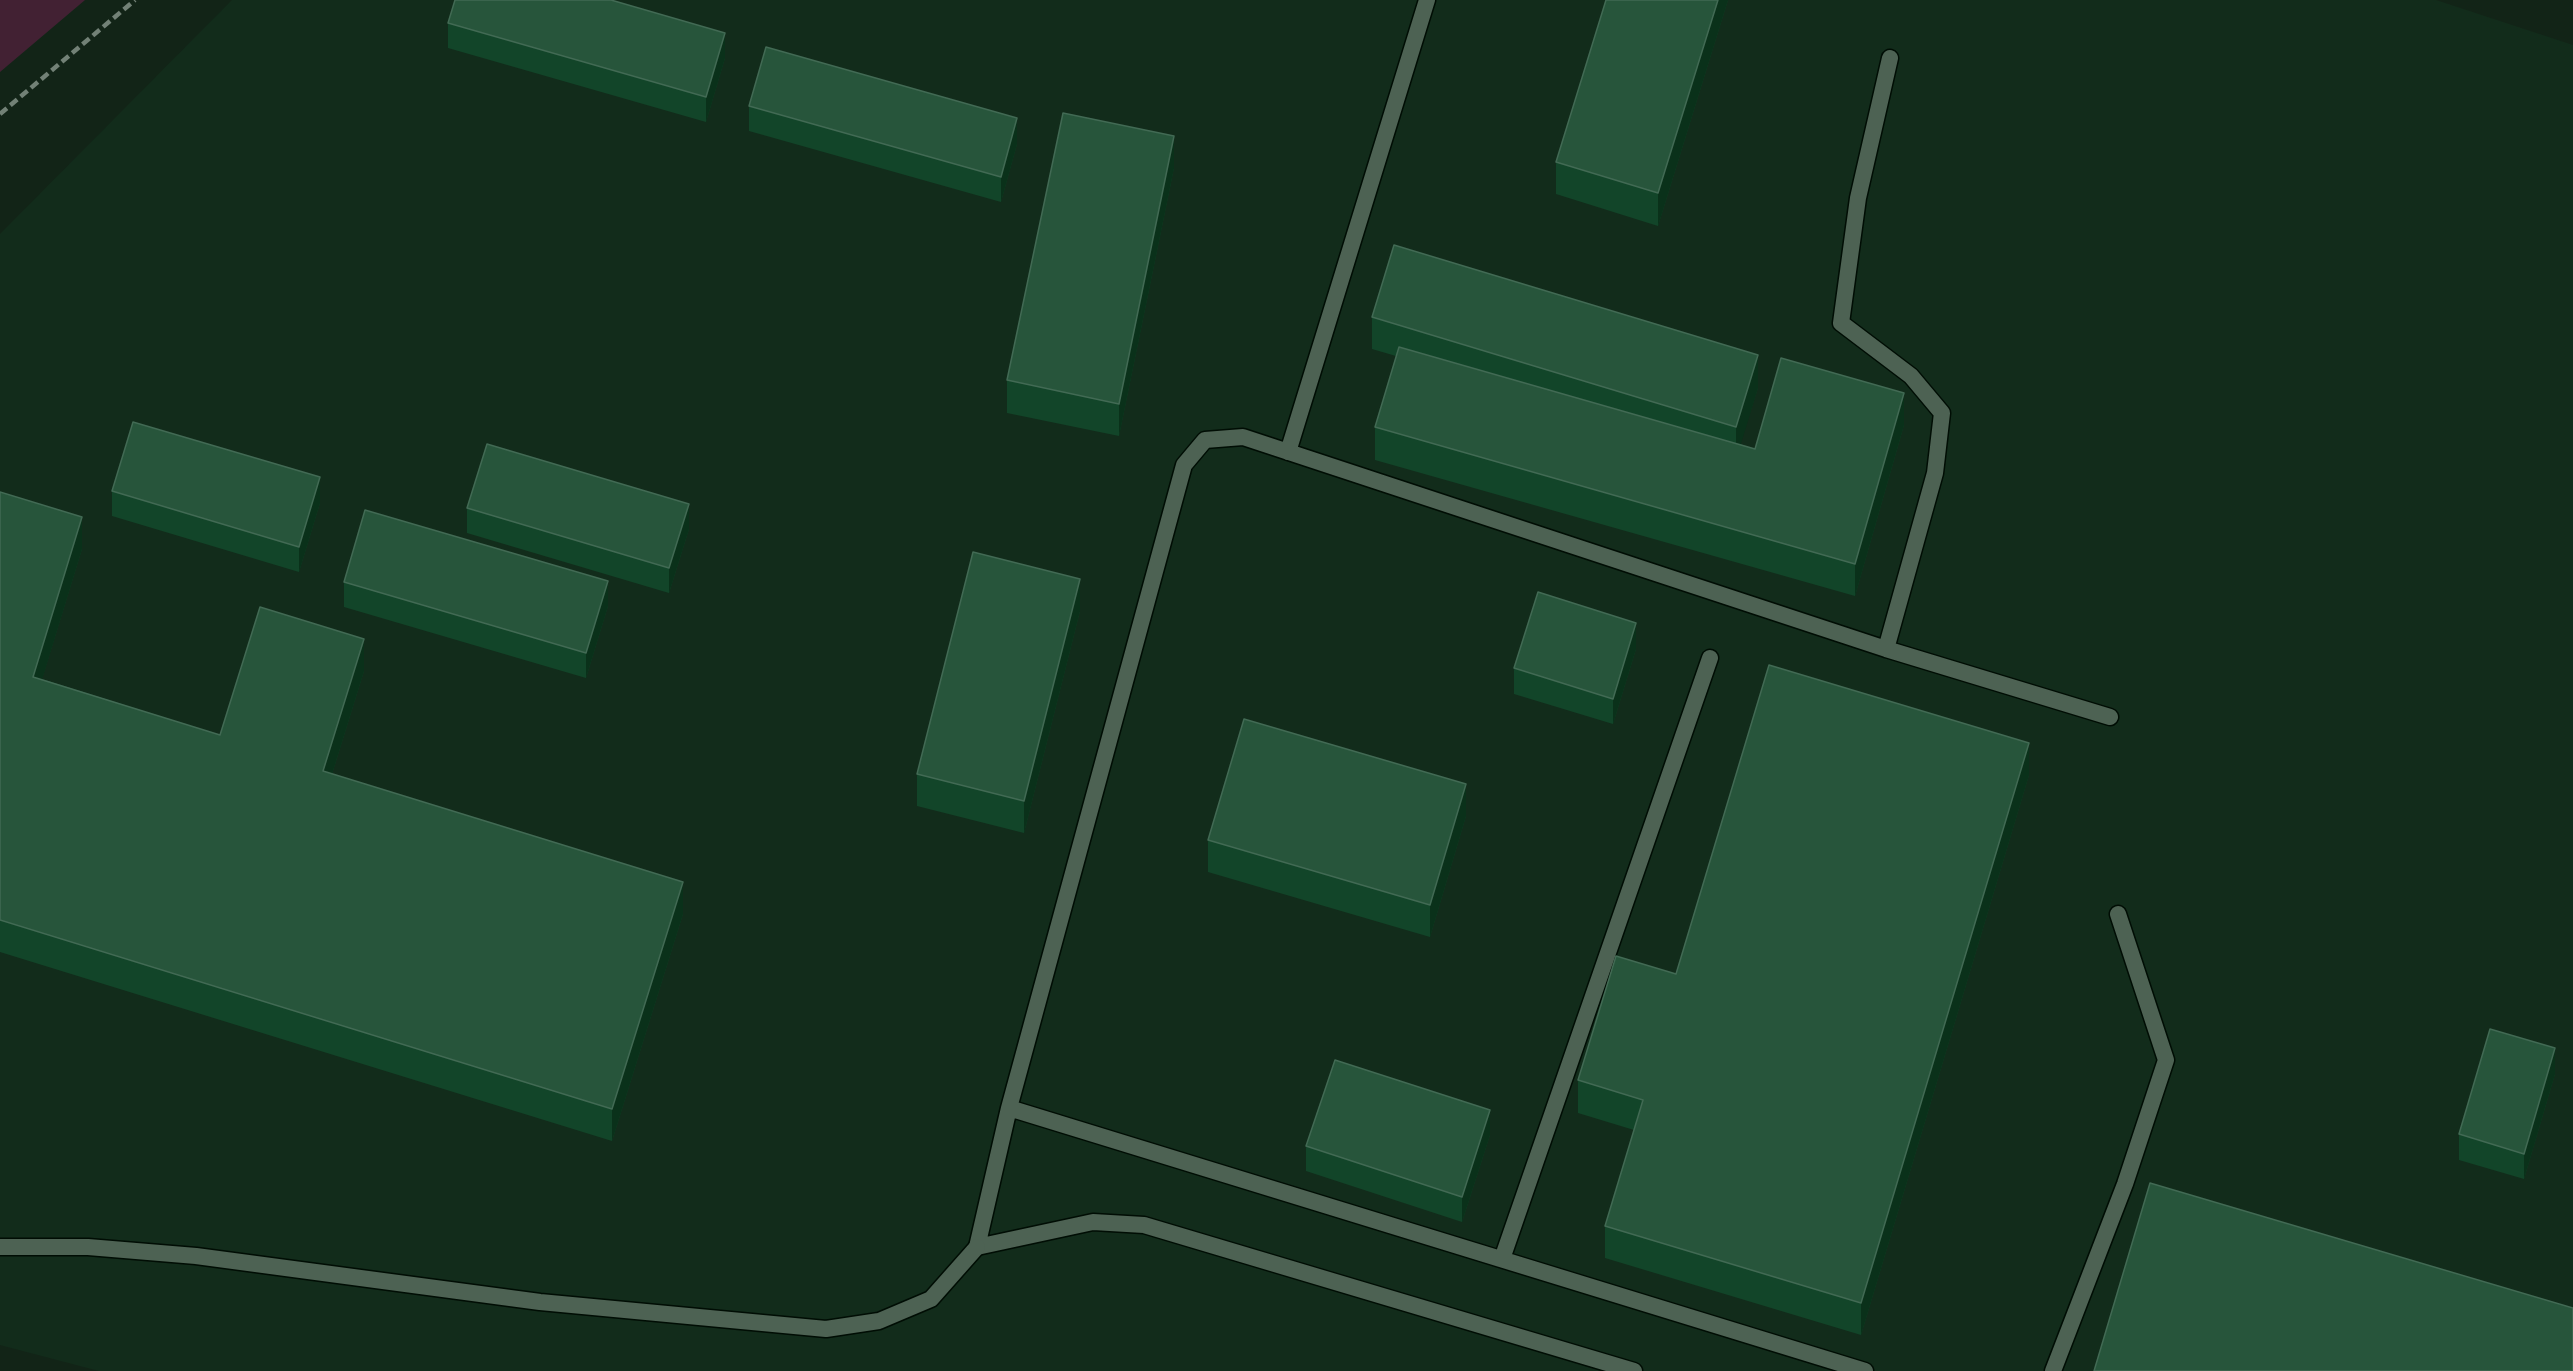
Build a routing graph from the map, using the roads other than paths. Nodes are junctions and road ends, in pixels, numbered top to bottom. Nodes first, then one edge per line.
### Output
1 (1427, 0) edge
2 (1890, 58) dead end
3 (1288, 452) junction
4 (1886, 649) junction
5 (1710, 658) dead end
6 (2110, 717) dead end
7 (2118, 914) dead end
8 (1009, 1108) junction
9 (0, 1247) edge
10 (977, 1247) junction
11 (1502, 1259) junction
12 (1634, 1371) edge
13 (1865, 1371) edge
14 (2053, 1371) edge

1 - 3 street
2 - 4 street
3 - 4 street
3 - 8 street
4 - 6 street
5 - 11 street
7 - 14 street
8 - 10 street
8 - 11 street
9 - 10 street
10 - 12 street
11 - 13 street

